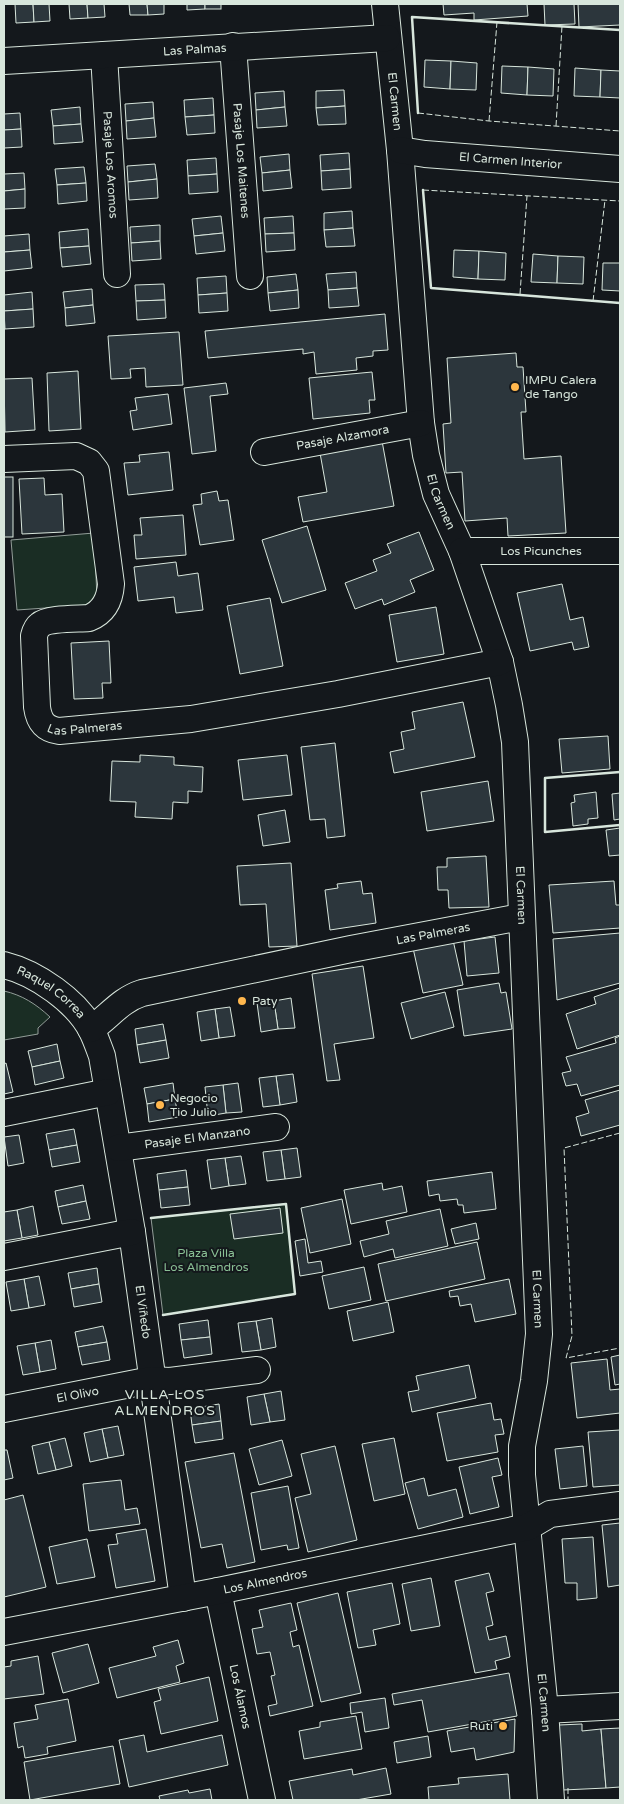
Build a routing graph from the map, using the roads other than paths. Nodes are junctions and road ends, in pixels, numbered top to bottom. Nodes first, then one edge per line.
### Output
1 (385, 4) edge
2 (387, 38) junction
3 (234, 46) junction
4 (104, 55) junction
5 (4, 61) edge
6 (400, 150) junction
7 (620, 168) edge
8 (117, 274) dead end
9 (250, 276) dead end
10 (421, 423) junction
11 (264, 452) dead end
12 (4, 459) edge
13 (462, 551) junction
14 (620, 551) edge
15 (500, 662) junction
16 (521, 917) junction
17 (4, 965) edge
18 (91, 1029) junction
19 (108, 1092) junction
20 (4, 1113) edge
21 (276, 1127) dead end
22 (118, 1148) junction
23 (132, 1232) junction
24 (4, 1258) edge
25 (257, 1370) dead end
26 (152, 1380) junction
27 (4, 1409) edge
28 (620, 1505) edge
29 (528, 1527) junction
30 (218, 1591) junction
31 (183, 1598) junction
32 (4, 1632) edge
33 (620, 1706) edge
34 (545, 1710) junction
35 (262, 1800) edge
36 (551, 1800) edge

1 - 2 street, El Carmen
2 - 3 street, Las Palmas
2 - 6 street, El Carmen
3 - 4 street, Las Palmas
3 - 9 street, Pasaje Los Maitenes
4 - 5 street, Las Palmas
4 - 8 street, Pasaje Los Aromos
6 - 7 street, El Carmen Interior
6 - 10 street, El Carmen
10 - 11 street, Pasaje Alzamora
10 - 13 street, El Carmen
12 - 15 street, Las Palmeras
13 - 14 street, Los Picunches
13 - 15 street, El Carmen
15 - 16 street, El Carmen
16 - 18 street, Las Palmeras
16 - 29 street, El Carmen
17 - 18 street, Raquel Correa
18 - 19 street, El Viñedo
19 - 20 street
19 - 22 street, El Viñedo
21 - 22 street, Pasaje El Manzano
22 - 23 street, El Viñedo
23 - 24 street
23 - 26 street, El Viñedo
25 - 26 street, El Olivo
26 - 27 street, El Olivo
26 - 31 street, El Viñedo
28 - 29 street, Los Almendros
29 - 30 street, Los Almendros
29 - 34 street, El Carmen
30 - 31 street, Los Almendros
30 - 35 street, Los Álamos
31 - 32 street, Los Almendros
33 - 34 street
34 - 36 street, El Carmen

